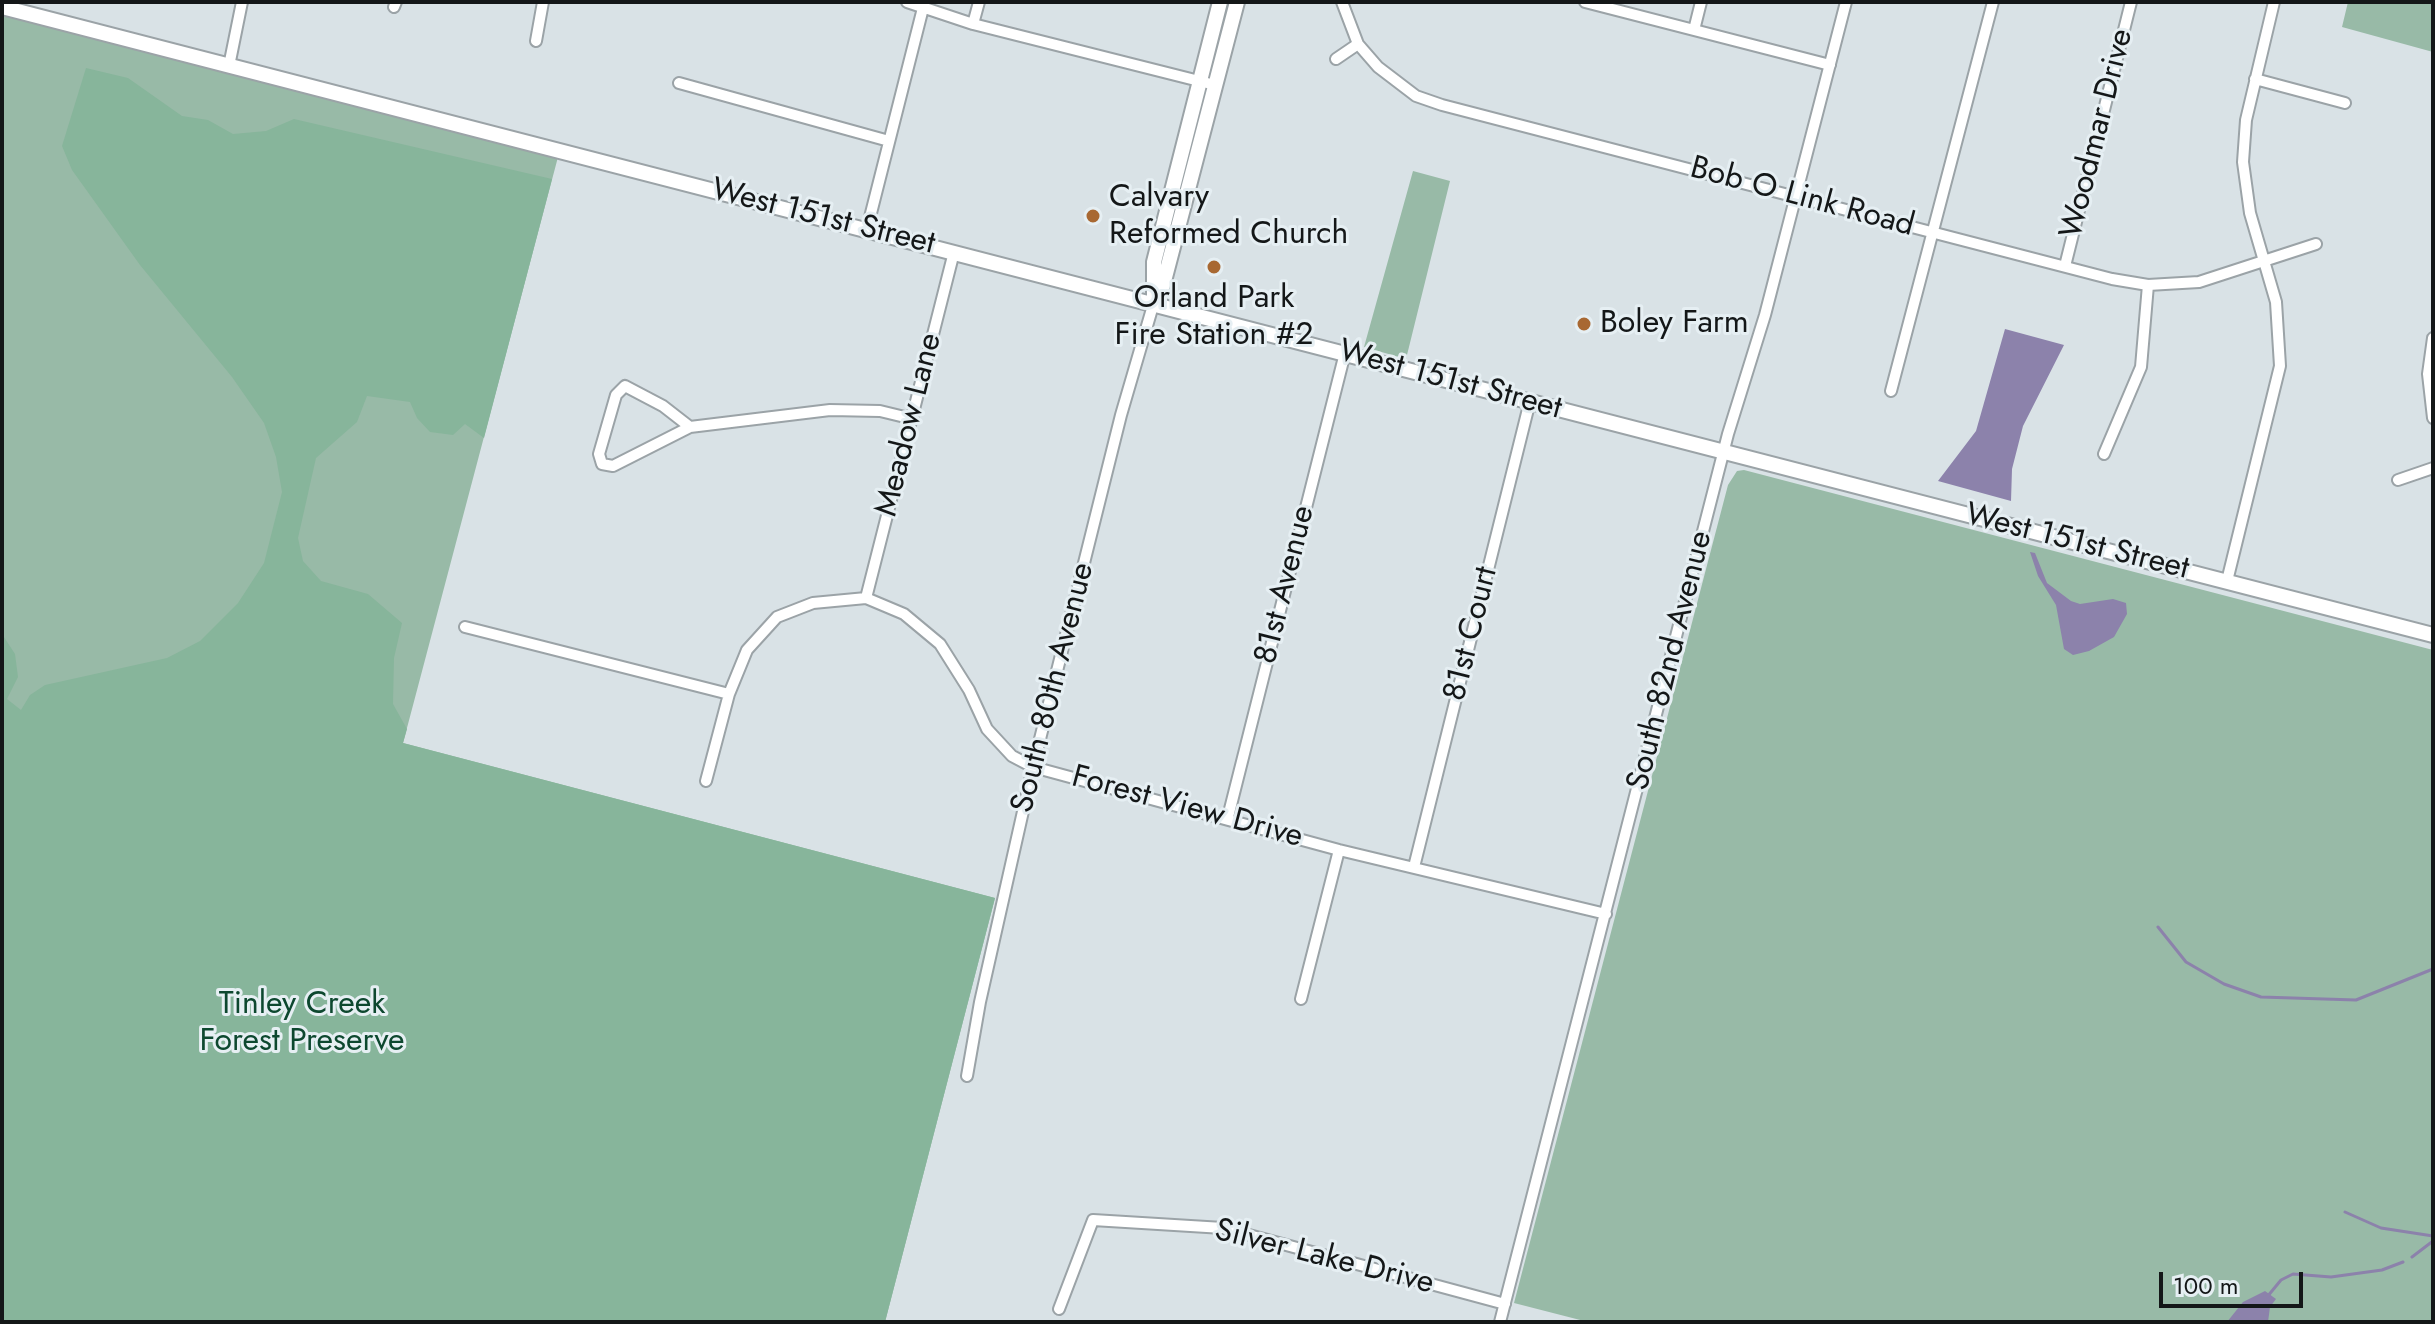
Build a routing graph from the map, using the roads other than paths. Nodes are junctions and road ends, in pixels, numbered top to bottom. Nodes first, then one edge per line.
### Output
1 (242, 2) edge
2 (543, 2) edge
3 (907, 2) edge
4 (979, 2) edge
5 (1220, 2) edge
6 (1237, 2) edge
7 (1342, 2) edge
8 (1585, 2) edge
9 (1701, 2) edge
10 (1846, 2) edge
11 (1993, 2) edge
12 (2131, 2) edge
13 (2274, 2) edge
14 (2, 7) edge
15 (923, 8) junction
16 (973, 24) junction
17 (1694, 30) junction
18 (536, 41) dead end
19 (1358, 44) junction
20 (1336, 59) dead end
21 (1830, 65) junction
22 (229, 66) junction
23 (2255, 79) junction
24 (1199, 81) junction
25 (679, 83) dead end
26 (1215, 85) junction
27 (2345, 103) dead end
28 (889, 141) junction
29 (1796, 196) junction
30 (867, 229) junction
31 (1932, 232) junction
32 (2316, 244) dead end
33 (954, 252) junction
34 (2265, 261) junction
35 (2065, 266) junction
36 (2148, 285) junction
37 (1154, 302) junction
38 (2433, 338) edge
39 (1345, 353) junction
40 (1891, 391) dead end
41 (1530, 401) junction
42 (2433, 418) edge
43 (913, 419) junction
44 (690, 427) junction
45 (1725, 452) junction
46 (2104, 454) dead end
47 (2433, 468) edge
48 (2398, 480) dead end
49 (2227, 581) junction
50 (866, 598) junction
51 (465, 627) dead end
52 (2433, 635) edge
53 (729, 694) junction
54 (1033, 767) junction
55 (706, 781) dead end
56 (1228, 817) junction
57 (1339, 850) junction
58 (1414, 867) junction
59 (1606, 914) junction
60 (1301, 999) dead end
61 (967, 1076) dead end
62 (1505, 1304) junction
63 (1059, 1309) dead end
64 (1500, 1322) edge

1 - 22 street
2 - 18 street
3 - 15 street
4 - 16 street
5 - 24 street, South 80th Avenue
6 - 26 street, South 80th Avenue
7 - 19 street
8 - 17 street
9 - 17 street
10 - 21 street, South 82nd Avenue
11 - 31 street
12 - 35 street, Woodmar Drive
13 - 23 street
14 - 22 street, West 151st Street
15 - 16 street
15 - 28 street
16 - 24 street
17 - 21 street
19 - 20 street
19 - 29 street, Bob O Link Road
21 - 29 street, South 82nd Avenue
22 - 30 street, West 151st Street
23 - 27 street
23 - 34 street
24 - 26 street
24 - 37 street, South 80th Avenue
25 - 28 street
26 - 37 street, South 80th Avenue
28 - 30 street
29 - 31 street, Bob O Link Road
29 - 45 street, South 82nd Avenue
30 - 33 street, West 151st Street
31 - 35 street, Bob O Link Road
31 - 40 street
32 - 34 street, Bob O Link Road
33 - 37 street, West 151st Street
33 - 43 street, Meadow Lane
34 - 36 street, Bob O Link Road
34 - 49 street
35 - 36 street, Bob O Link Road
36 - 46 street
37 - 39 street, West 151st Street
37 - 54 street, South 80th Avenue
38 - 42 street
39 - 41 street, West 151st Street
39 - 56 street, 81st Avenue
41 - 45 street, West 151st Street
41 - 58 street, 81st Court
43 - 44 street
43 - 50 street, Meadow Lane
44 - 44 street
45 - 49 street, West 151st Street
45 - 59 street, South 82nd Avenue
47 - 48 street
49 - 52 street, West 151st Street
50 - 53 street, Forest View Drive
50 - 54 street, Forest View Drive
51 - 53 street
53 - 55 street, Forest View Drive
54 - 56 street, Forest View Drive
54 - 61 street, South 80th Avenue
56 - 57 street, Forest View Drive
57 - 58 street, Forest View Drive
57 - 60 street
58 - 59 street, Forest View Drive
59 - 62 street, South 82nd Avenue
62 - 63 street, Silver Lake Drive
62 - 64 street, South 82nd Avenue

